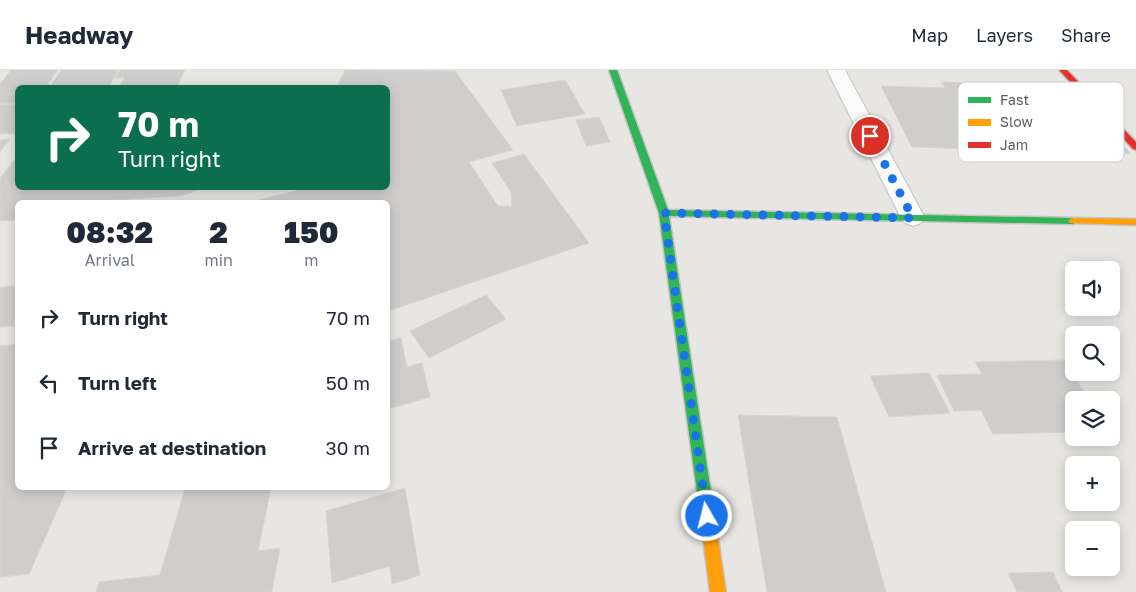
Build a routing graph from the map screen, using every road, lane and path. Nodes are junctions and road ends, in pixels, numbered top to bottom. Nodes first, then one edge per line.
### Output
1 (613, 70) edge
2 (836, 70) edge
3 (1063, 70) edge
4 (1075, 82) edge
5 (1124, 134) edge
6 (1136, 146) edge
7 (664, 213) junction
8 (913, 218) junction
9 (1136, 222) edge
10 (718, 592) edge

1 - 7 street
2 - 8 street
3 - 4 street
5 - 6 street
7 - 8 street
7 - 10 street
8 - 9 street

